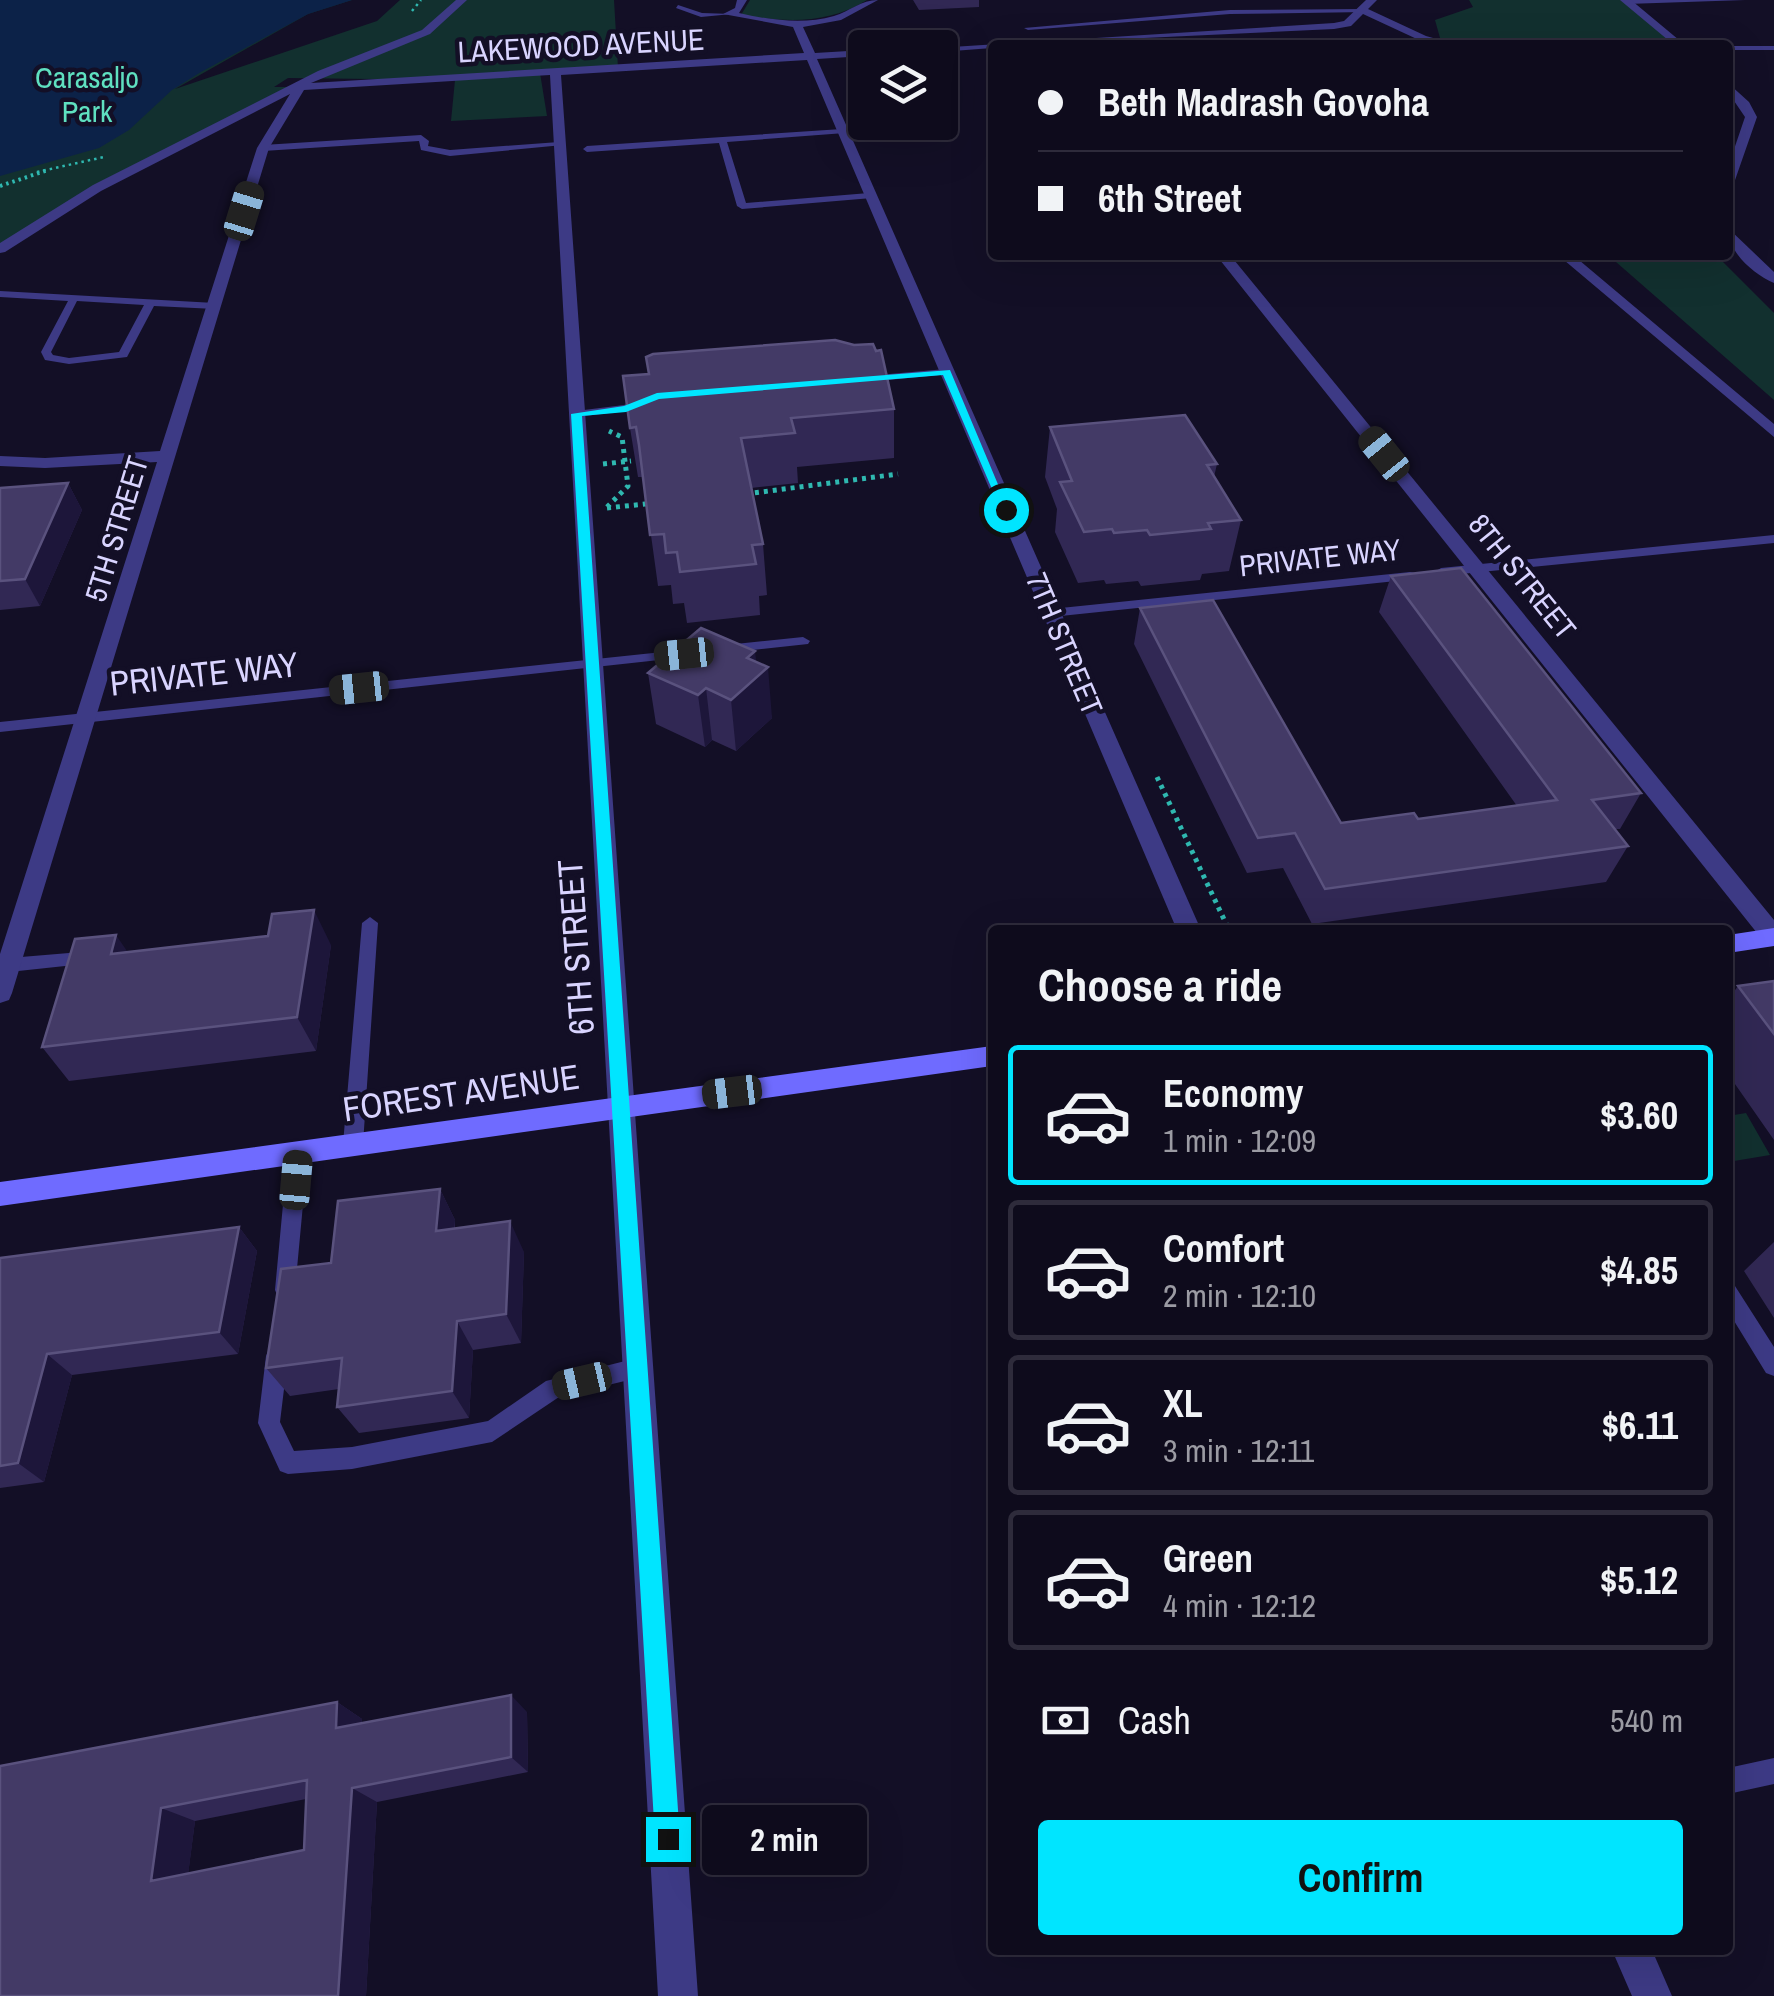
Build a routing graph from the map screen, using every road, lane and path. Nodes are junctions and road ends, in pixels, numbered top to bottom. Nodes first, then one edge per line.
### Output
1 (462, 0) edge
2 (742, 0) edge
3 (873, 0) edge
4 (1372, 0) edge
5 (1742, 0) edge
6 (1626, 1) edge
7 (677, 2) edge
8 (1666, 2) edge
9 (1364, 12) junction
10 (728, 14) junction
11 (798, 27) junction
12 (1028, 28) dead end
13 (1295, 29) junction
14 (1405, 30) junction
15 (1359, 35) dead end
16 (1104, 40) edge
17 (1309, 40) edge
18 (1437, 40) edge
19 (1674, 40) edge
20 (988, 46) edge
21 (958, 48) edge
22 (1733, 48) edge
23 (1774, 48) edge
24 (848, 55) edge
25 (809, 57) junction
26 (554, 74) junction
27 (300, 87) junction
28 (1733, 93) edge
29 (842, 132) junction
30 (722, 140) junction
31 (559, 145) junction
32 (263, 148) junction
33 (587, 149) dead end
34 (1733, 169) edge
35 (870, 196) junction
36 (1733, 239) edge
37 (0, 249) edge
38 (1227, 260) edge
39 (1570, 260) edge
40 (1774, 279) edge
41 (0, 294) edge
42 (73, 300) junction
43 (150, 304) junction
44 (214, 306) junction
45 (946, 372) junction
46 (846, 380) edge
47 (657, 396) edge
48 (588, 420) junction
49 (1774, 432) edge
50 (168, 456) junction
51 (0, 461) edge
52 (628, 462) junction
53 (602, 464) dead end
54 (898, 474) dead end
55 (732, 496) edge
56 (660, 503) edge
57 (594, 509) junction
58 (1774, 539) edge
59 (1476, 568) junction
60 (1051, 613) junction
61 (803, 640) dead end
62 (592, 663) junction
63 (86, 717) junction
64 (0, 727) edge
65 (370, 923) dead end
66 (1187, 925) edge
67 (1774, 937) edge
68 (1733, 943) edge
69 (106, 956) edge
70 (8, 965) junction
71 (0, 993) edge
72 (988, 1057) edge
73 (621, 1106) junction
74 (352, 1144) junction
75 (298, 1151) junction
76 (0, 1194) edge
77 (1733, 1301) edge
78 (1774, 1366) edge
79 (637, 1368) junction
80 (1774, 1771) edge
81 (1733, 1780) edge
82 (1634, 1955) edge
83 (678, 1996) edge
84 (1652, 1996) edge

1 - 27 street
2 - 10 street
3 - 11 street
4 - 9 street
5 - 8 lane
6 - 8 lane
6 - 19 street
7 - 10 lane
9 - 12 lane
9 - 13 street
9 - 14 street
10 - 11 street
11 - 25 street, 7TH STREET
13 - 16 street
13 - 17 street
14 - 15 street
14 - 18 street
20 - 21 street
22 - 23 lane
24 - 25 street, LAKEWOOD AVENUE
25 - 26 street, LAKEWOOD AVENUE
25 - 29 street, 7TH STREET
26 - 27 street, LAKEWOOD AVENUE
26 - 31 street, 6TH STREET
27 - 32 street, 5TH STREET
27 - 37 street
28 - 34 street
29 - 30 lane
29 - 35 street, 7TH STREET
30 - 33 lane
30 - 35 lane
31 - 32 lane
31 - 48 street, 6TH STREET
32 - 44 street, 5TH STREET
35 - 45 street, 7TH STREET
36 - 40 street
38 - 59 street, 8TH STREET
39 - 49 street
41 - 42 lane
42 - 43 lane
42 - 43 lane
43 - 44 lane
44 - 50 street, 5TH STREET
45 - 46 lane
45 - 60 street, 7TH STREET
47 - 48 lane
48 - 52 path
48 - 57 street, 6TH STREET
50 - 51 street
50 - 63 street, 5TH STREET
52 - 53 path
52 - 57 path
54 - 55 path
56 - 57 path
57 - 62 street, 6TH STREET
58 - 59 lane, PRIVATE WAY
59 - 60 lane, PRIVATE WAY
59 - 67 street, 8TH STREET
60 - 66 street, 7TH STREET
61 - 62 lane, PRIVATE WAY
62 - 63 lane, PRIVATE WAY
62 - 73 street, 6TH STREET
63 - 64 lane, PRIVATE WAY
63 - 70 street, 5TH STREET
65 - 74 lane
67 - 68 street
69 - 70 lane
70 - 71 street, 5TH STREET
72 - 73 street, FOREST AVENUE
73 - 74 street, FOREST AVENUE
73 - 79 street, 6TH STREET
74 - 75 street, FOREST AVENUE
75 - 76 street, FOREST AVENUE
75 - 79 lane
77 - 78 lane
79 - 83 street, 6TH STREET
80 - 81 lane
82 - 84 street

